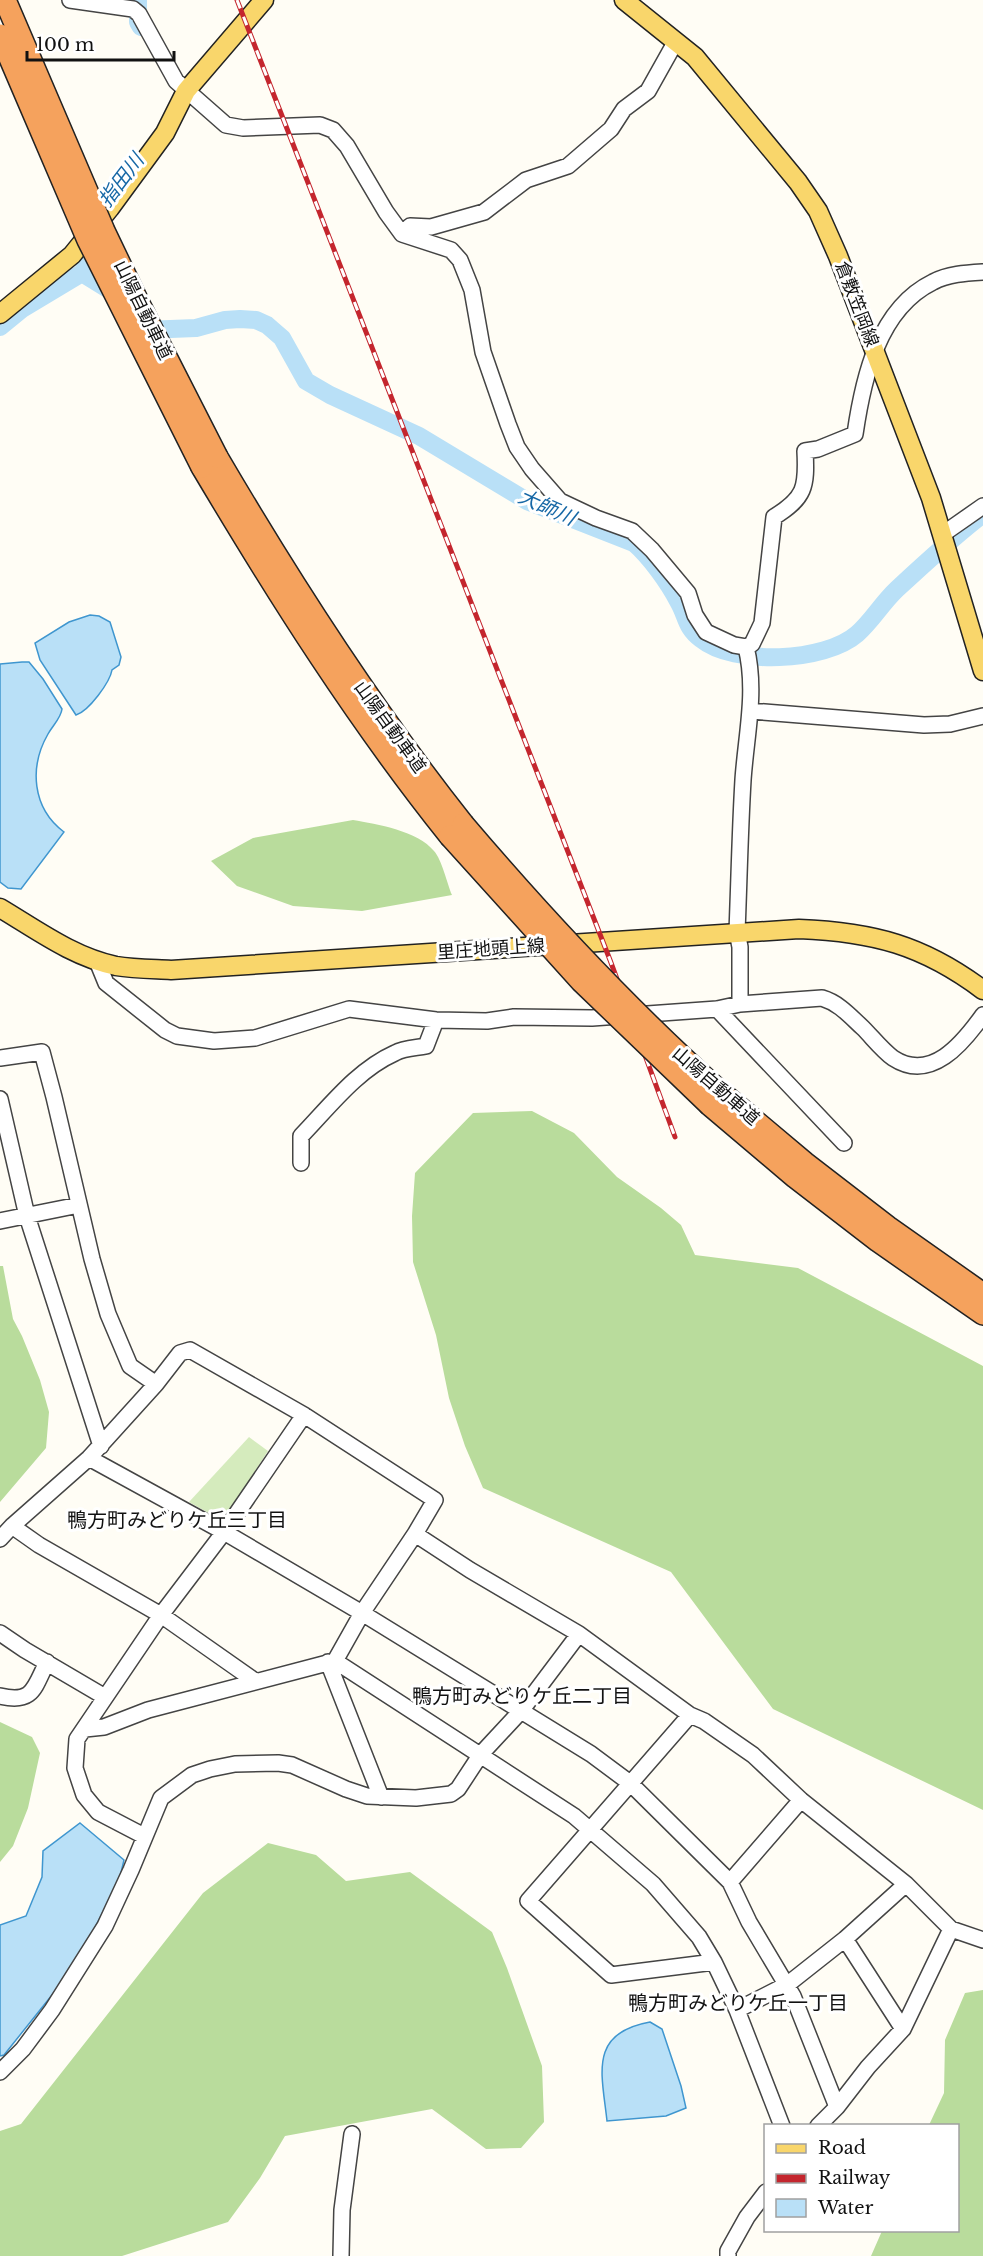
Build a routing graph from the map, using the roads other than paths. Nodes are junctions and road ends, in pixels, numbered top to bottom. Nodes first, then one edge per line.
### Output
1 (5, 0) edge
2 (70, 0) edge
3 (624, 0) edge
4 (260, 1) edge
5 (0, 34) edge
6 (676, 41) junction
7 (186, 91) junction
8 (402, 234) junction
9 (983, 272) edge
10 (0, 314) edge
11 (875, 352) junction
12 (210, 462) junction
13 (983, 506) edge
14 (945, 540) junction
15 (747, 651) junction
16 (983, 671) edge
17 (751, 711) junction
18 (983, 716) edge
19 (0, 908) edge
20 (737, 932) junction
21 (97, 961) junction
22 (983, 990) edge
23 (740, 1004) junction
24 (717, 1009) junction
25 (983, 1015) edge
26 (436, 1020) junction
27 (0, 1058) edge
28 (714, 1097) junction
29 (0, 1100) edge
30 (844, 1143) dead end
31 (301, 1163) dead end
32 (79, 1205) junction
33 (27, 1216) junction
34 (0, 1221) edge
35 (983, 1294) edge
36 (983, 1314) edge
37 (156, 1384) junction
38 (304, 1415) junction
39 (101, 1446) junction
40 (89, 1458) junction
41 (12, 1526) junction
42 (224, 1532) junction
43 (415, 1534) junction
44 (0, 1539) edge
45 (362, 1613) junction
46 (161, 1615) junction
47 (0, 1633) edge
48 (579, 1634) junction
49 (47, 1662) junction
50 (332, 1662) junction
51 (255, 1681) junction
52 (0, 1696) edge
53 (105, 1697) junction
54 (521, 1711) junction
55 (690, 1714) junction
56 (86, 1729) junction
57 (481, 1754) junction
58 (630, 1783) junction
59 (381, 1797) junction
60 (801, 1800) junction
61 (590, 1830) junction
62 (144, 1836) junction
63 (730, 1882) junction
64 (906, 1884) junction
65 (951, 1929) junction
66 (845, 1939) junction
67 (983, 1940) edge
68 (714, 1962) junction
69 (788, 1984) junction
70 (737, 2010) junction
71 (903, 2029) junction
72 (0, 2072) edge
73 (837, 2107) junction
74 (781, 2124) edge
75 (820, 2124) edge
76 (352, 2134) dead end
77 (764, 2193) edge
78 (341, 2256) edge
79 (728, 2256) edge

1 - 12 highway, 山陽自動車道, bridge
2 - 7 street
3 - 6 main road, 倉敷笠岡線
4 - 7 main road
5 - 12 highway, 山陽自動車道, bridge
6 - 8 street
6 - 11 main road, 倉敷笠岡線
7 - 8 street
7 - 10 main road
8 - 15 street
9 - 11 street
11 - 14 main road, 倉敷笠岡線
11 - 15 street
12 - 28 highway, 山陽自動車道, bridge
13 - 14 street
14 - 16 main road, 倉敷笠岡線
15 - 17 street
17 - 18 street
17 - 20 street
19 - 21 main road, 里庄地頭上線
20 - 21 main road, 里庄地頭上線
20 - 22 main road, 里庄地頭上線
20 - 23 street
21 - 26 street
23 - 24 street
23 - 25 street
24 - 26 street
24 - 30 street
26 - 31 street
27 - 32 street
28 - 35 highway, 山陽自動車道
28 - 36 highway, 山陽自動車道
29 - 33 street
32 - 33 street
32 - 37 street
33 - 34 street
33 - 39 street
37 - 38 street
37 - 39 street
38 - 42 street
38 - 43 street
39 - 40 street
40 - 41 street
40 - 42 street
41 - 44 street
41 - 46 street
42 - 45 street
42 - 46 street
43 - 45 street
43 - 48 street
45 - 50 street
45 - 54 street
46 - 51 street
46 - 53 street
47 - 49 street
48 - 54 street
48 - 55 street
49 - 52 street
49 - 53 street
50 - 51 street
50 - 57 street
50 - 59 street
51 - 56 street
53 - 56 street
54 - 57 street
54 - 58 street
55 - 58 street
55 - 60 street
56 - 62 street
57 - 59 street
57 - 61 street
58 - 61 street
58 - 63 street
59 - 62 street
60 - 63 street
60 - 64 street
61 - 68 street
61 - 68 street
62 - 72 street
63 - 69 street
64 - 65 street
64 - 66 street
65 - 67 street
65 - 71 street
66 - 69 street
66 - 71 street
68 - 70 street
69 - 70 street
69 - 73 street
70 - 74 street
71 - 73 street
73 - 75 street
76 - 78 street
77 - 79 street

